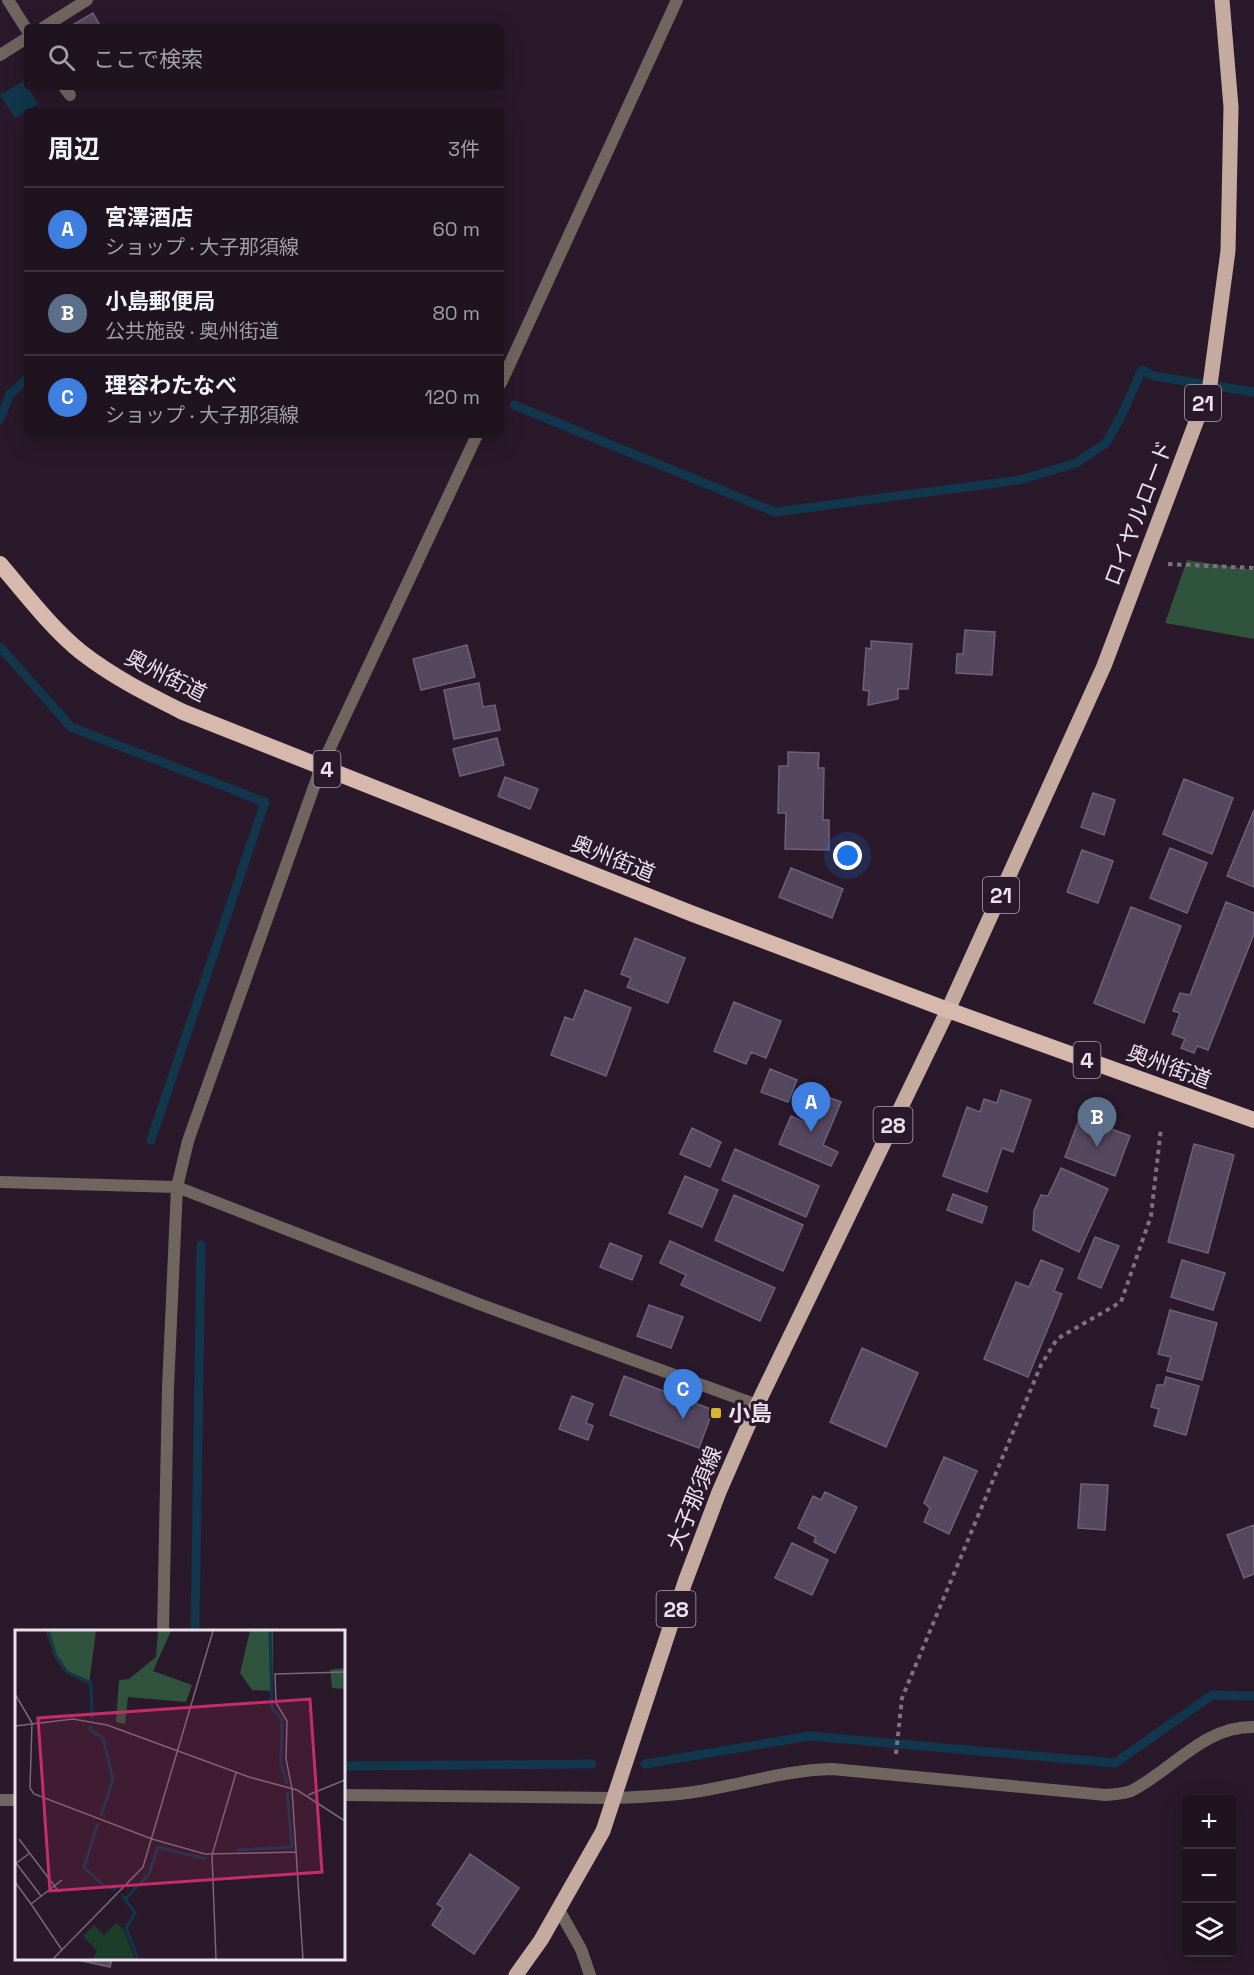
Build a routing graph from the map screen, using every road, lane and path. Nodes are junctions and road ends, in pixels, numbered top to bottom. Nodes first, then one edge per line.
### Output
1 (8, 0) edge
2 (87, 0) edge
3 (677, 0) edge
4 (1221, 0) edge
5 (49, 24) edge
6 (24, 25) edge
7 (24, 40) edge
8 (0, 55) edge
9 (504, 376) edge
10 (476, 438) edge
11 (1143, 562) junction
12 (0, 564) edge
13 (1254, 568) edge
14 (321, 767) junction
15 (948, 1010) junction
16 (1254, 1120) edge
17 (1161, 1128) dead end
18 (0, 1182) edge
19 (177, 1187) junction
20 (757, 1405) junction
21 (164, 1630) edge
22 (1254, 1727) edge
23 (895, 1765) dead end
24 (345, 1795) edge
25 (615, 1798) junction
26 (559, 1910) junction
27 (516, 1975) edge
28 (590, 1975) edge

1 - 6 street
2 - 5 street
3 - 9 street
4 - 11 main road, ロイヤルロード / 21
7 - 8 street
10 - 14 street
11 - 13 path
11 - 15 main road, ロイヤルロード / 21
12 - 14 highway, 奥州街道 / 4
14 - 15 highway, 奥州街道 / 4
14 - 19 street
15 - 16 highway, 奥州街道 / 4
15 - 20 main road, 大子那須線 / 28
17 - 23 path
18 - 19 street
19 - 20 street
19 - 21 street
20 - 25 main road, 大子那須線 / 28
22 - 25 street
24 - 25 street
25 - 26 main road, 大子那須線 / 28
26 - 27 main road, 大子那須線 / 28
26 - 28 street

